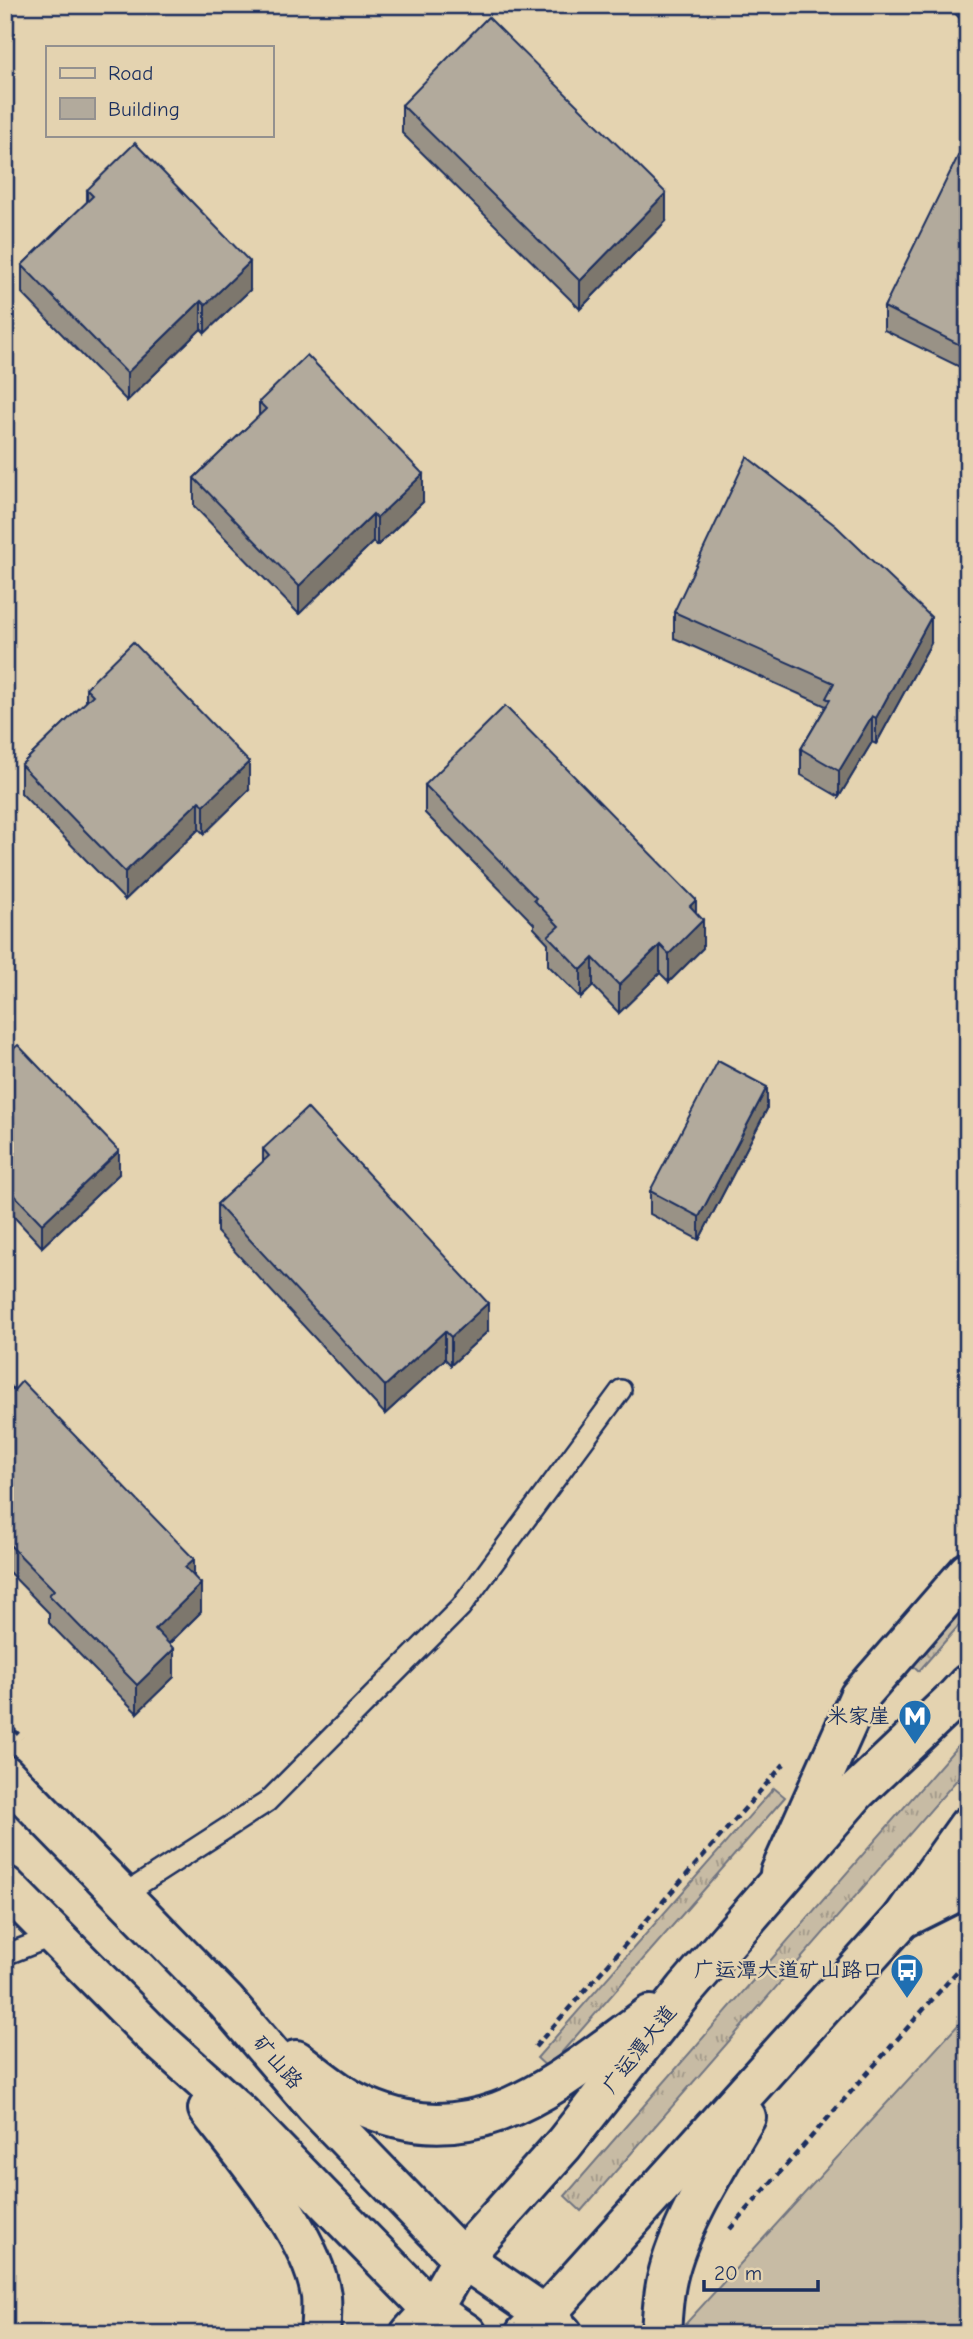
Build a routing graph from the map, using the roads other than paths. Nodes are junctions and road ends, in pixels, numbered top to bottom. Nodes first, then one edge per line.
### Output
1 (621, 1390) dead end
2 (968, 1572) edge
3 (968, 1684) edge
4 (5, 1775) edge
5 (968, 1826) edge
6 (776, 1883) junction
7 (5, 1886) edge
8 (968, 1886) edge
9 (123, 1895) junction
10 (902, 1919) junction
11 (53, 1936) junction
12 (5, 1955) edge
13 (686, 1989) junction
14 (226, 2002) junction
15 (150, 2032) junction
16 (783, 2053) junction
17 (462, 2258) junction
18 (421, 2322) edge
19 (544, 2327) edge
20 (320, 2334) edge
21 (467, 2334) edge
22 (661, 2334) edge

1 - 9 lane
2 - 6 main road
3 - 6 main road, 广运潭大道
4 - 9 main road, 矿山路
5 - 10 main road
6 - 13 main road, 广运潭大道
7 - 11 main road
8 - 10 main road
9 - 14 main road, 矿山路
10 - 16 main road
11 - 12 lane
11 - 15 main road
13 - 14 main road
13 - 17 main road, 广运潭大道
14 - 17 main road, 矿山路
15 - 18 main road
15 - 20 main road
16 - 19 main road
16 - 22 main road
17 - 18 main road, 广运潭大道
17 - 19 main road, 矿山路
18 - 21 main road

